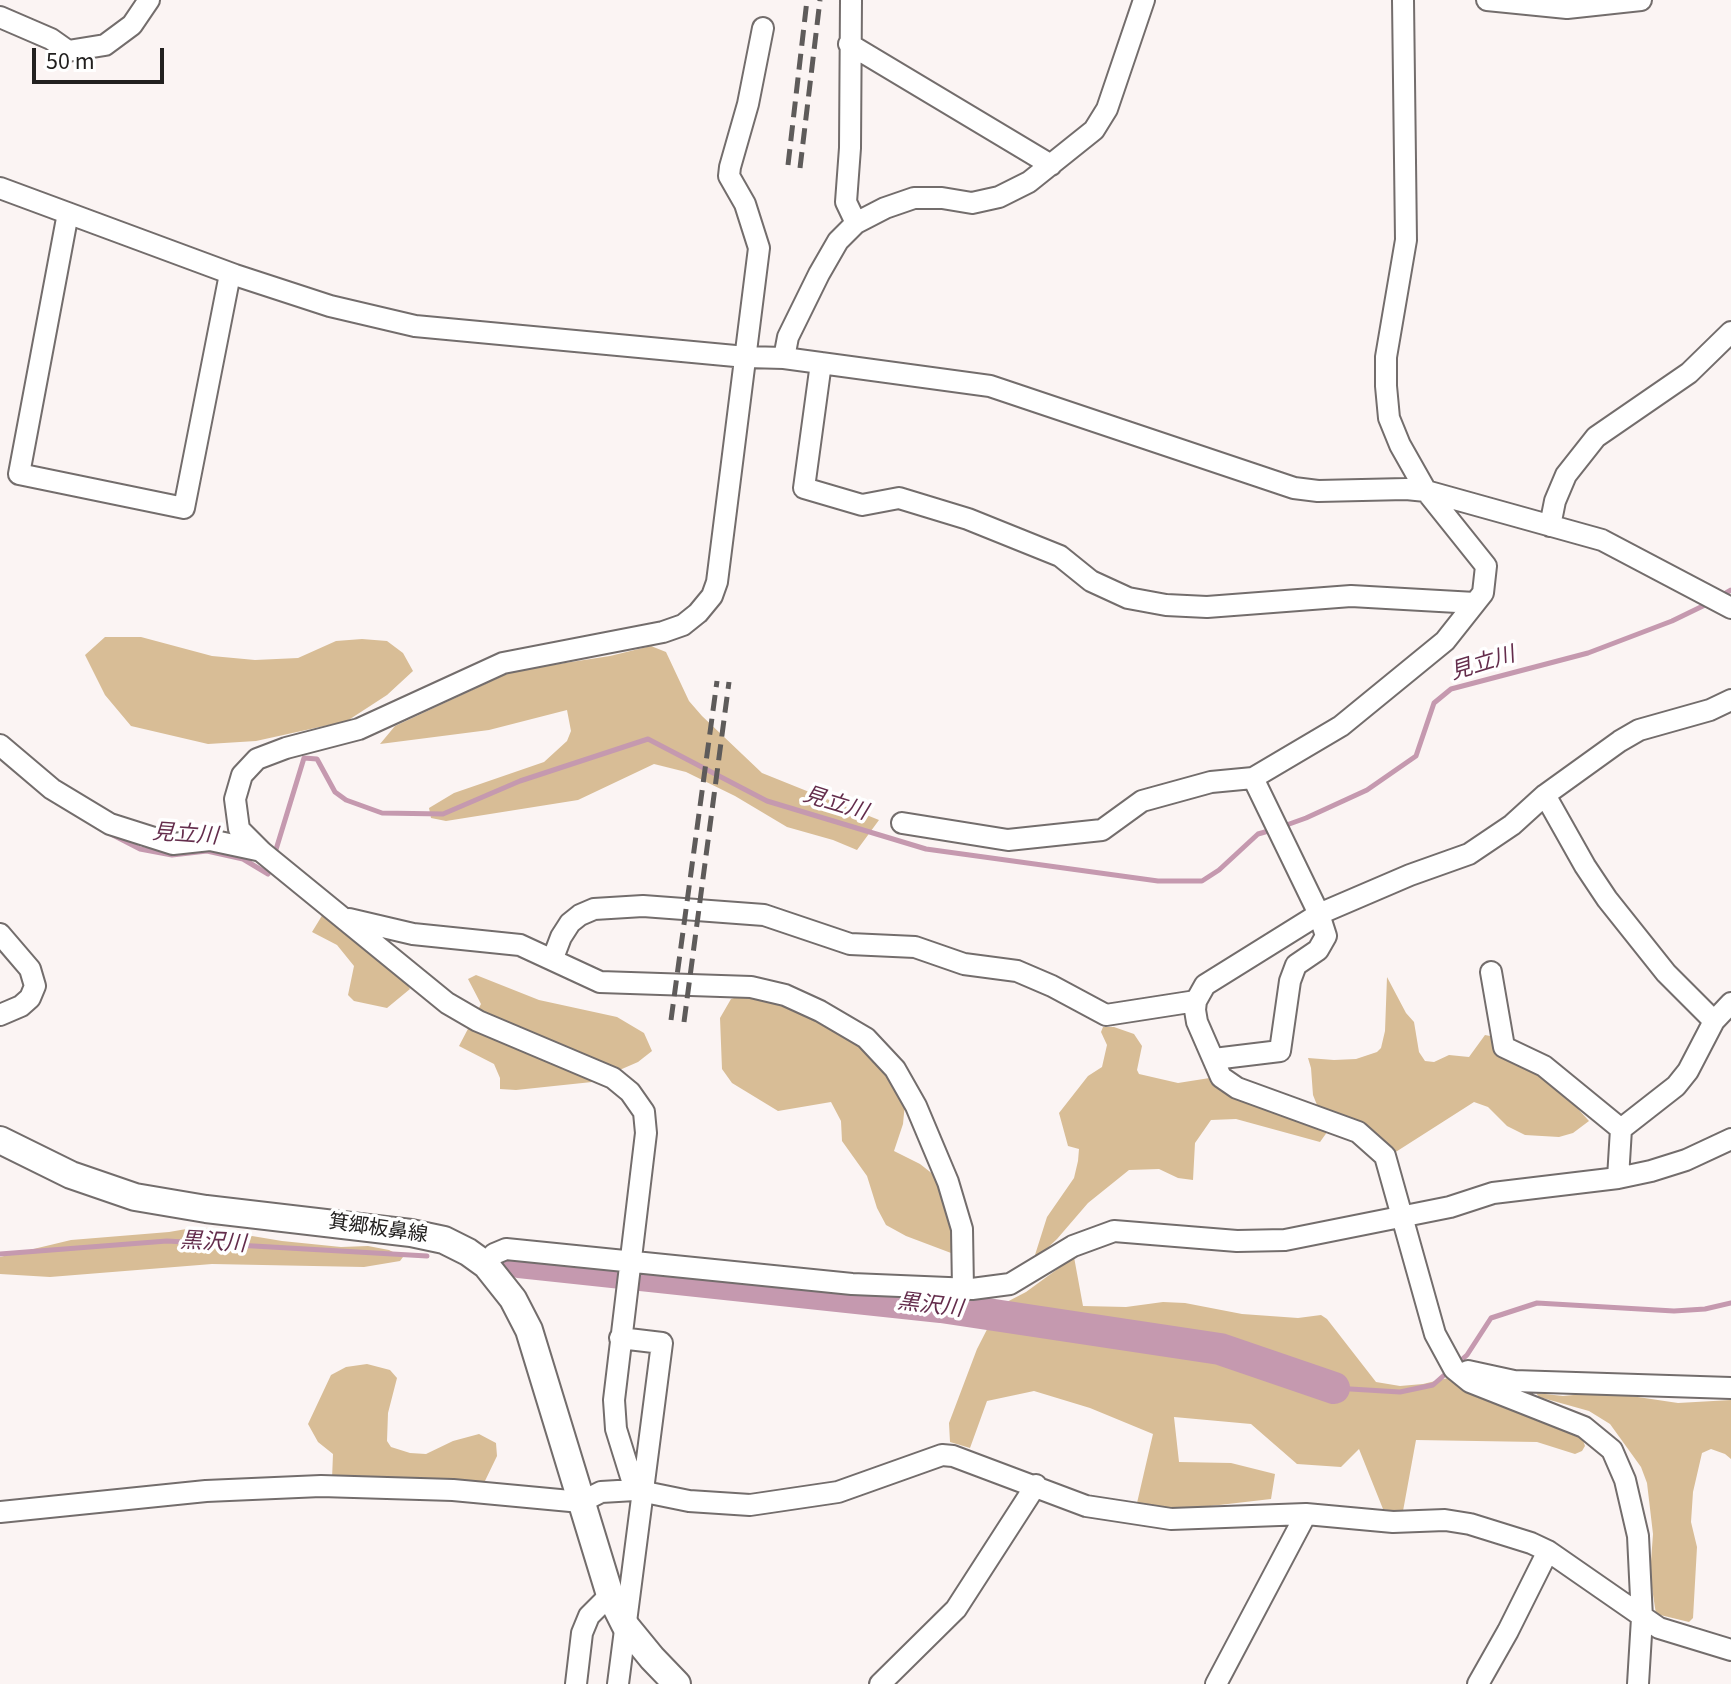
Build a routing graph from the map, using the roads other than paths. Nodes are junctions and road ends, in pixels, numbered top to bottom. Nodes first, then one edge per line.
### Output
1 (149, 0) edge
2 (851, 0) edge
3 (1144, 0) edge
4 (1403, 0) edge
5 (1487, 0) edge
6 (1641, 0) edge
7 (0, 17) edge
8 (763, 28) dead end
9 (849, 44) junction
10 (1051, 165) junction
11 (0, 188) edge
12 (68, 213) junction
13 (856, 223) junction
14 (230, 274) junction
15 (1731, 332) edge
16 (746, 357) junction
17 (784, 358) junction
18 (821, 363) junction
19 (1426, 491) junction
20 (1550, 526) junction
21 (1720, 602) edge
22 (1475, 603) junction
23 (1731, 700) edge
24 (0, 745) edge
25 (1253, 778) junction
26 (1545, 795) junction
27 (902, 823) dead end
28 (262, 852) junction
29 (1319, 914) junction
30 (341, 916) junction
31 (0, 934) edge
32 (553, 958) junction
33 (1491, 972) dead end
34 (1196, 1001) junction
35 (1731, 1003) edge
36 (0, 1015) edge
37 (1714, 1021) junction
38 (1214, 1059) junction
39 (1621, 1129) junction
40 (1731, 1139) edge
41 (0, 1140) edge
42 (1618, 1178) junction
43 (1400, 1217) junction
44 (630, 1261) junction
45 (486, 1265) junction
46 (963, 1289) junction
47 (620, 1338) junction
48 (1454, 1369) junction
49 (1731, 1388) edge
50 (1036, 1485) junction
51 (638, 1490) junction
52 (581, 1502) junction
53 (0, 1512) edge
54 (1306, 1514) junction
55 (1548, 1551) junction
56 (610, 1595) junction
57 (1642, 1618) junction
58 (625, 1625) junction
59 (1731, 1650) edge
60 (576, 1684) edge
61 (618, 1684) edge
62 (677, 1684) edge
63 (880, 1684) edge
64 (1216, 1684) edge
65 (1478, 1684) edge
66 (1638, 1684) edge

1 - 7 street
2 - 9 street
3 - 10 street
4 - 19 street
5 - 6 street
8 - 16 street
9 - 10 street
9 - 13 street
10 - 13 street
11 - 12 street
12 - 14 street
12 - 14 street
13 - 17 street
14 - 16 street
15 - 20 street
16 - 17 street
16 - 28 street
17 - 18 street
18 - 19 street
18 - 22 street
19 - 20 street
19 - 22 street
20 - 21 street
22 - 25 street
23 - 26 street
24 - 28 street
25 - 27 street
25 - 29 street
26 - 29 street
26 - 37 street
28 - 30 street
29 - 34 street
29 - 38 street
30 - 32 street
30 - 44 street
31 - 36 street
32 - 34 street
32 - 46 street
33 - 39 street
34 - 38 street
35 - 37 street
37 - 39 street
38 - 43 street
39 - 42 street
40 - 42 street
41 - 45 main road, 箕郷板鼻線
42 - 43 street
43 - 46 street
43 - 48 street
44 - 45 street
44 - 46 street
44 - 47 street
45 - 52 main road, 箕郷板鼻線
47 - 51 street
47 - 51 street
48 - 49 street
48 - 57 street
50 - 51 street
50 - 54 street
50 - 63 street
51 - 52 street
51 - 58 street
52 - 53 street
52 - 56 main road, 箕郷板鼻線
54 - 55 street
54 - 64 street
55 - 57 street
55 - 65 street
56 - 58 main road, 箕郷板鼻線
56 - 60 street
57 - 59 street
57 - 66 street
58 - 61 street
58 - 62 main road, 箕郷板鼻線

